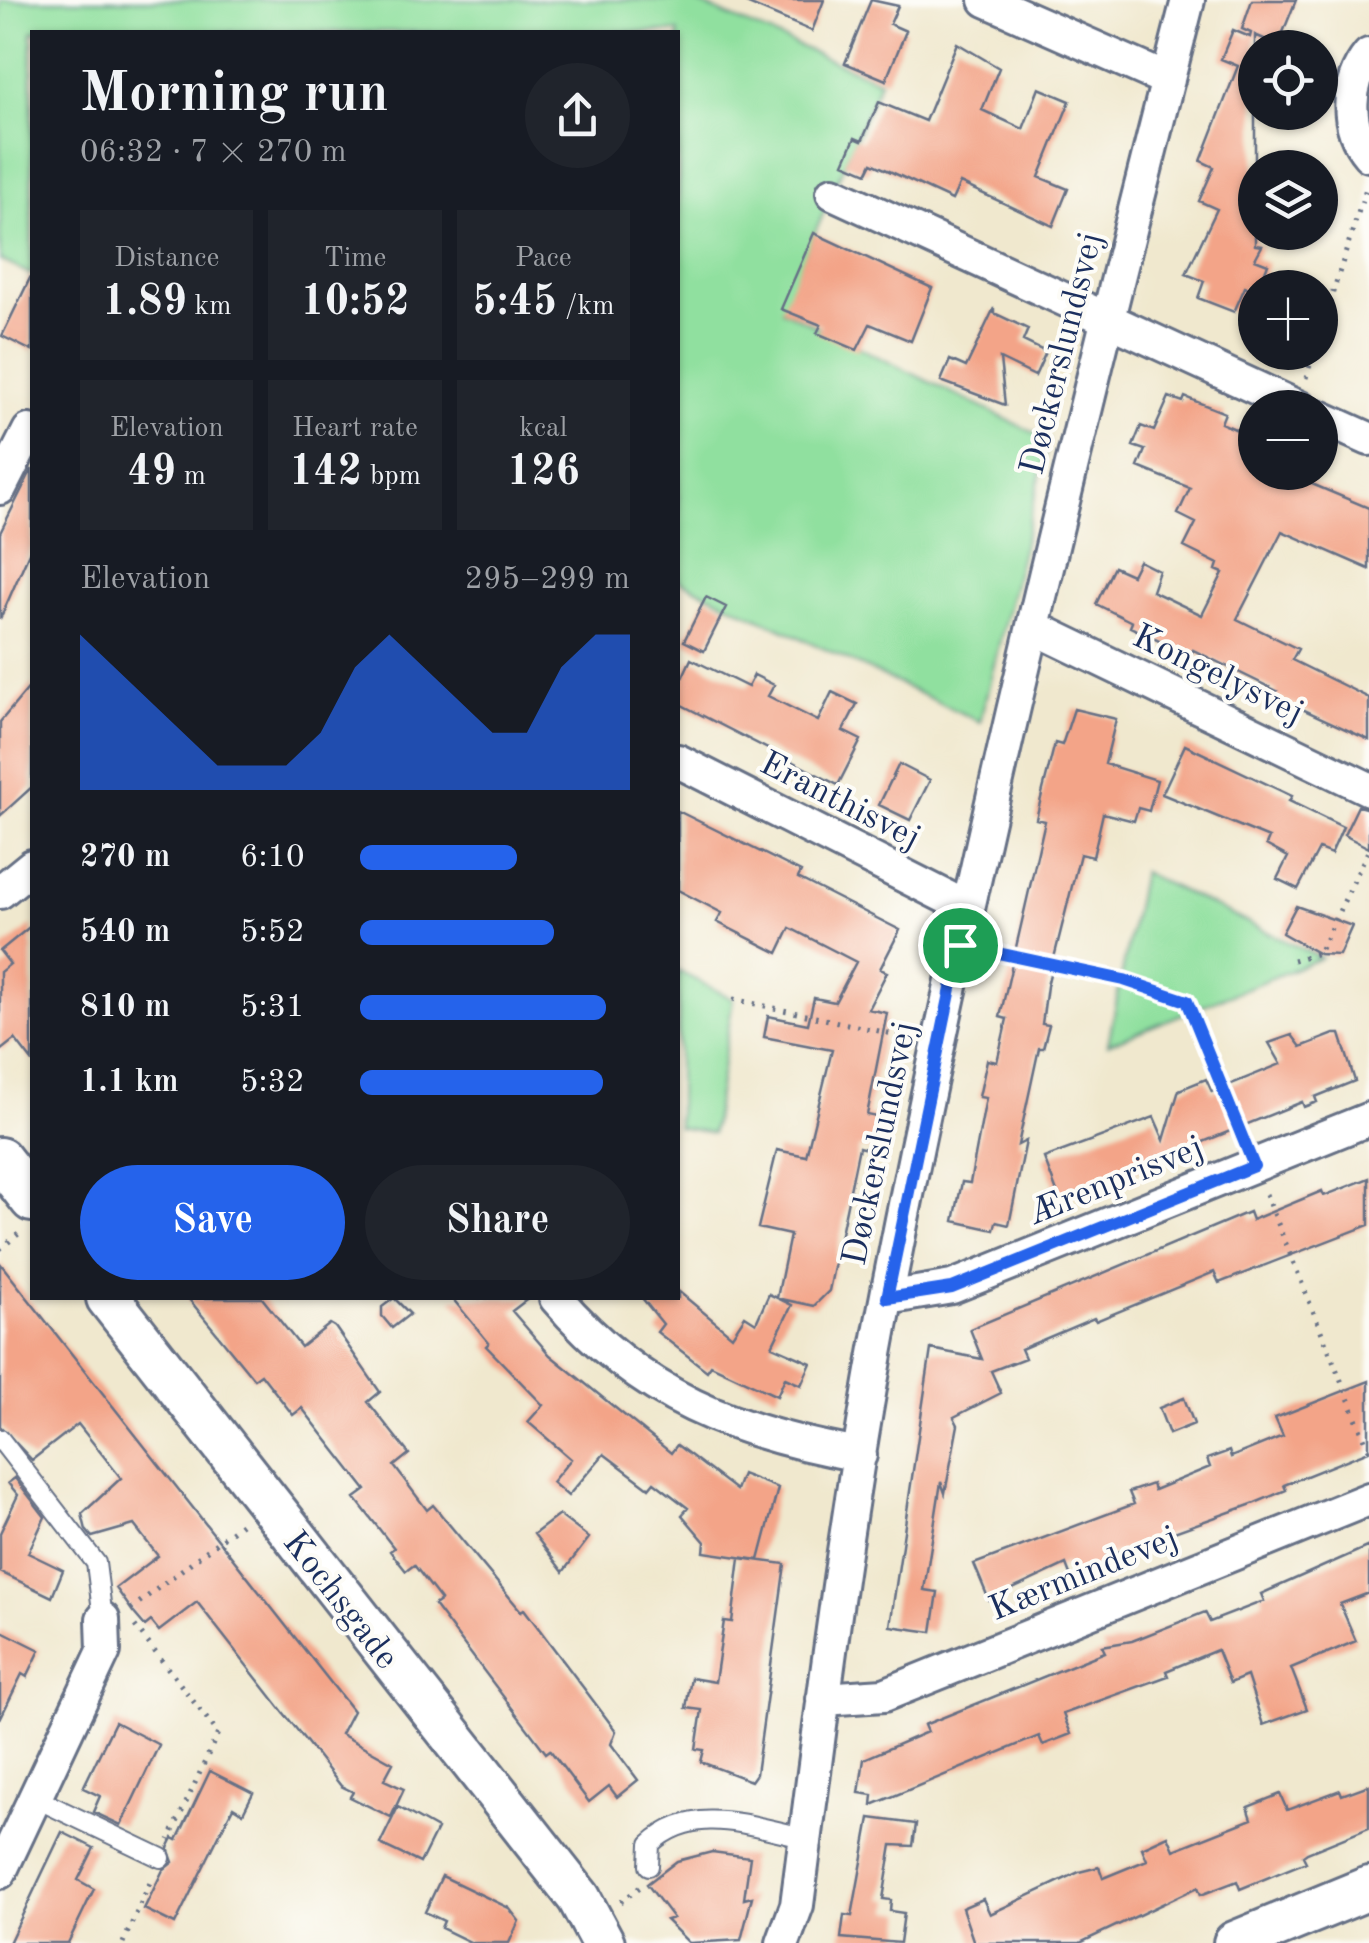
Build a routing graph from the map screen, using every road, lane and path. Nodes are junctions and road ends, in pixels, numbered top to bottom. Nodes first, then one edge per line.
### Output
1 (986, 0) edge
2 (1188, 0) edge
3 (1369, 55) edge
4 (1168, 80) junction
5 (1369, 155) edge
6 (1369, 178) edge
7 (833, 193) dead end
8 (1338, 276) edge
9 (1110, 320) junction
10 (1261, 390) edge
11 (1338, 424) edge
12 (20, 427) edge
13 (1369, 439) edge
14 (0, 488) edge
15 (1034, 628) junction
16 (680, 762) edge
17 (1369, 789) edge
18 (1369, 848) edge
19 (30, 868) edge
20 (0, 892) edge
21 (968, 908) junction
22 (960, 945) junction
23 (1294, 960) dead end
24 (732, 999) dead end
25 (940, 1044) junction
26 (1369, 1119) edge
27 (0, 1159) edge
28 (1254, 1166) junction
29 (30, 1197) edge
30 (30, 1225) edge
31 (0, 1249) edge
32 (887, 1298) junction
33 (110, 1300) edge
34 (558, 1300) edge
35 (0, 1439) edge
36 (1369, 1450) edge
37 (860, 1456) junction
38 (1369, 1499) edge
39 (268, 1504) junction
40 (114, 1615) junction
41 (823, 1699) junction
42 (35, 1798) junction
43 (806, 1837) junction
44 (161, 1858) junction
45 (649, 1866) joint
46 (0, 1872) edge
47 (1369, 1888) edge
48 (797, 1904) junction
49 (604, 1925) edge
50 (123, 1943) edge
51 (783, 1943) edge
52 (801, 1943) edge
53 (1235, 1943) edge

1 - 4 street
2 - 4 street, Døckerslundsvej
3 - 5 street
4 - 9 street, Døckerslundsvej
6 - 8 path
7 - 9 street
9 - 10 street
9 - 15 street, Døckerslundsvej
11 - 13 street
12 - 14 street
15 - 17 street, Kongelysvej
15 - 21 street, Døckerslundsvej
16 - 21 street, Eranthisvej
18 - 23 path
19 - 20 street
21 - 22 street, Døckerslundsvej
22 - 25 street, Døckerslundsvej
22 - 28 path
24 - 25 path
25 - 32 street, Døckerslundsvej
26 - 28 street, Ærenprisvej
27 - 29 street
28 - 32 street, Ærenprisvej
28 - 36 path
30 - 31 path
32 - 37 street, Døckerslundsvej
33 - 39 street, Kochsgade
34 - 37 street
35 - 40 lane
37 - 41 street, Døckerslundsvej
38 - 41 street, Kærmindevej
39 - 40 path
39 - 49 street, Kochsgade
40 - 42 street
40 - 44 path
41 - 43 street, Døckerslundsvej
42 - 44 lane
42 - 46 street
43 - 45 lane
43 - 48 street, Døckerslundsvej
44 - 50 path
45 - 49 path
47 - 53 street
48 - 51 street, Døckerslundsvej
48 - 52 street, Døckerslundsvej

